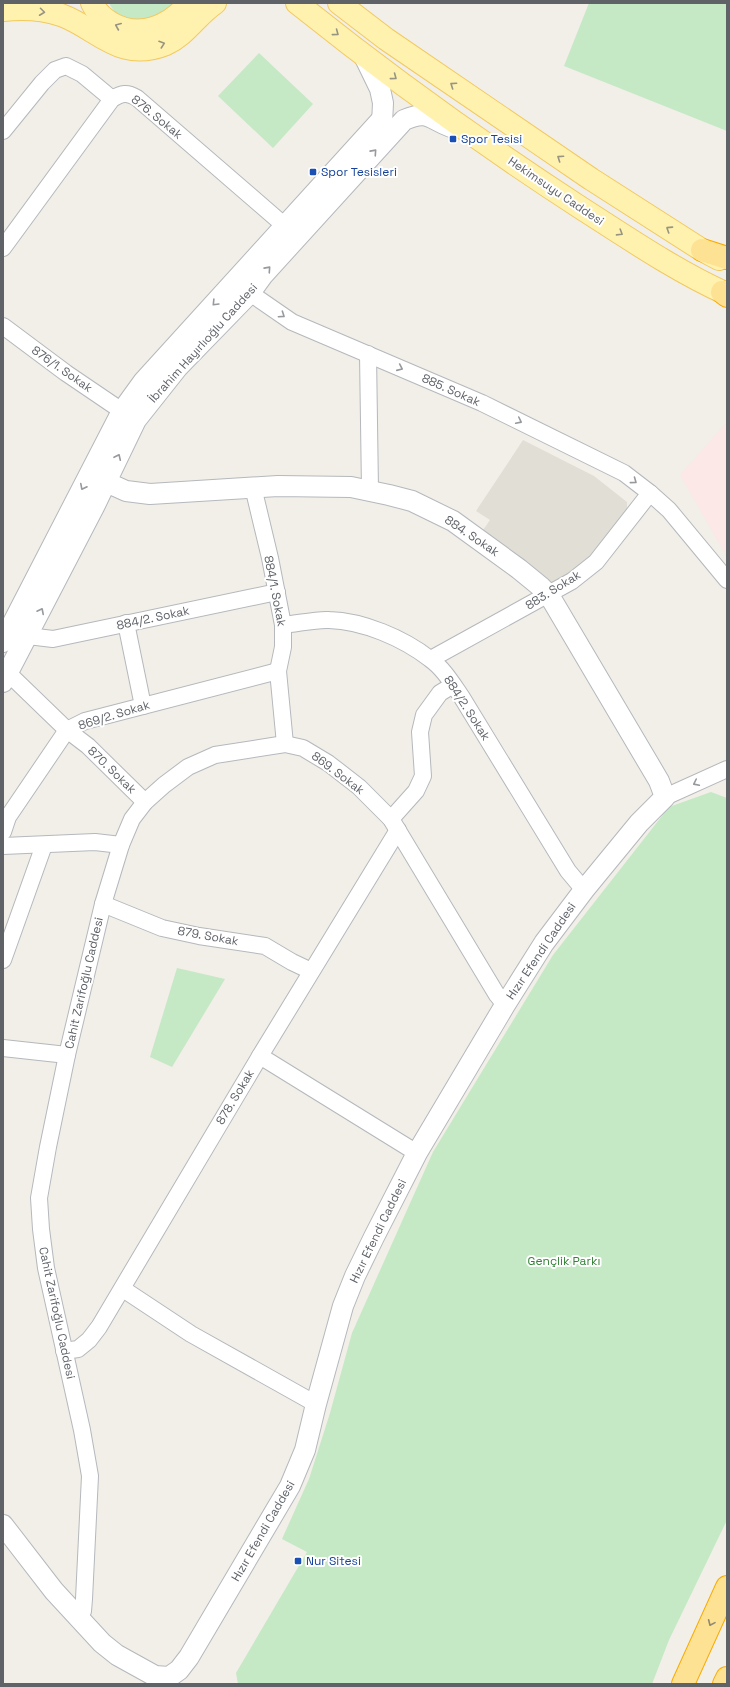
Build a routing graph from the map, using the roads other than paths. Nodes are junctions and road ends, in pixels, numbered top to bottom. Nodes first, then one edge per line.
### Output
1 (92, 3) edge
2 (189, 3) edge
3 (215, 3) edge
4 (279, 3) edge
5 (339, 3) edge
6 (304, 8) edge
7 (3, 10) edge
8 (355, 11) edge
9 (363, 54) junction
10 (112, 99) junction
11 (385, 128) junction
12 (3, 131) edge
13 (472, 133) junction
14 (312, 208) junction
15 (285, 226) junction
16 (3, 248) edge
17 (702, 250) junction
18 (727, 258) edge
19 (727, 263) edge
20 (244, 286) junction
21 (725, 294) edge
22 (3, 326) edge
23 (368, 354) junction
24 (129, 415) junction
25 (106, 482) junction
26 (253, 487) junction
27 (370, 490) junction
28 (650, 492) junction
29 (727, 580) edge
30 (277, 592) junction
31 (549, 595) junction
32 (126, 623) junction
33 (283, 625) junction
34 (28, 636) junction
35 (3, 642) edge
36 (431, 659) junction
37 (278, 671) junction
38 (5, 678) edge
39 (453, 685) junction
40 (143, 706) junction
41 (67, 730) junction
42 (285, 744) junction
43 (727, 768) edge
44 (665, 797) junction
45 (145, 802) junction
46 (394, 825) junction
47 (3, 832) edge
48 (44, 845) junction
49 (121, 845) junction
50 (3, 846) edge
51 (584, 890) junction
52 (103, 904) junction
53 (6, 938) edge
54 (3, 960) edge
55 (311, 971) junction
56 (505, 1004) junction
57 (3, 1048) edge
58 (67, 1055) junction
59 (260, 1056) junction
60 (417, 1153) junction
61 (123, 1289) junction
62 (64, 1351) junction
63 (316, 1404) junction
64 (3, 1525) edge
65 (727, 1587) edge
66 (79, 1619) junction
67 (727, 1678) edge
68 (152, 1680) edge
69 (683, 1684) edge
70 (724, 1684) edge

2 -> 1 main road
7 -> 3 main road
4 - 6 main road
5 - 8 main road
6 -> 9 main road, Hekimsuyu Caddesi
17 -> 8 main road
9 - 11 street
9 -> 13 main road, Hekimsuyu Caddesi
10 - 12 street
10 - 15 street, 876. Sokak
10 - 16 street, 876. Sokak
11 - 13 street, İbrahim Hayırlıoğlu Caddesi
11 - 14 street, İbrahim Hayırlıoğlu Caddesi
13 -> 21 main road, Hekimsuyu Caddesi
14 - 15 street, İbrahim Hayırlıoğlu Caddesi
20 -> 14 street, İbrahim Hayırlıoğlu Caddesi
15 - 20 street, İbrahim Hayırlıoğlu Caddesi
17 - 18 highway
17 - 19 main road
20 -> 23 street, 885. Sokak
20 - 24 street, İbrahim Hayırlıoğlu Caddesi
22 - 24 street, 876/1. Sokak
23 - 27 street
23 -> 28 street, 885. Sokak
25 -> 24 street, İbrahim Hayırlıoğlu Caddesi
24 -> 35 street, İbrahim Hayırlıoğlu Caddesi
25 - 26 street, 884. Sokak
34 -> 25 street, İbrahim Hayırlıoğlu Caddesi
26 - 27 street, 884. Sokak
26 - 30 street, 884/1. Sokak
27 - 31 street, 884. Sokak
28 - 29 street, 885. Sokak
28 - 31 street, 883. Sokak
30 - 32 street, 884/2. Sokak
30 - 33 street, 884/1. Sokak
31 - 36 street, 883. Sokak
31 - 44 street, 884. Sokak
32 - 34 street, 884/2. Sokak
32 - 40 street
33 - 36 street, 884/2. Sokak
33 - 37 street, 884/1. Sokak
34 - 38 street, İbrahim Hayırlıoğlu Caddesi
36 - 39 street, 884/2. Sokak
37 - 40 street, 869/2. Sokak
37 - 42 street, 884/1. Sokak
38 - 41 street, 870. Sokak
39 - 46 street, 878. Sokak
39 - 51 street, 884/2. Sokak
40 - 41 street, 869/2. Sokak
41 - 45 street, 870. Sokak
41 - 47 street, 869/2. Sokak
42 - 45 street, 869. Sokak
42 - 46 street, 869. Sokak
43 -> 44 street
44 - 51 street, Hızır Efendi Caddesi
45 - 49 street, 869. Sokak
46 - 55 street, 878. Sokak
46 - 56 street, 869. Sokak
48 - 49 street
48 - 50 street
48 - 53 street
49 - 52 street, Cahit Zarifoğlu Caddesi
51 - 56 street, Hızır Efendi Caddesi
52 - 55 street, 879. Sokak
52 - 58 street, Cahit Zarifoğlu Caddesi
53 - 54 street
55 - 59 street, 878. Sokak
56 - 60 street, Hızır Efendi Caddesi
57 - 58 street
58 - 62 street, Cahit Zarifoğlu Caddesi
59 - 60 street
59 - 61 street, 878. Sokak
60 - 63 street, Hızır Efendi Caddesi
61 - 62 street, 878. Sokak
61 - 63 street
62 - 66 street, Cahit Zarifoğlu Caddesi
63 - 68 street, Hızır Efendi Caddesi
64 - 66 street
65 -> 69 highway
66 - 68 street
67 - 70 highway

